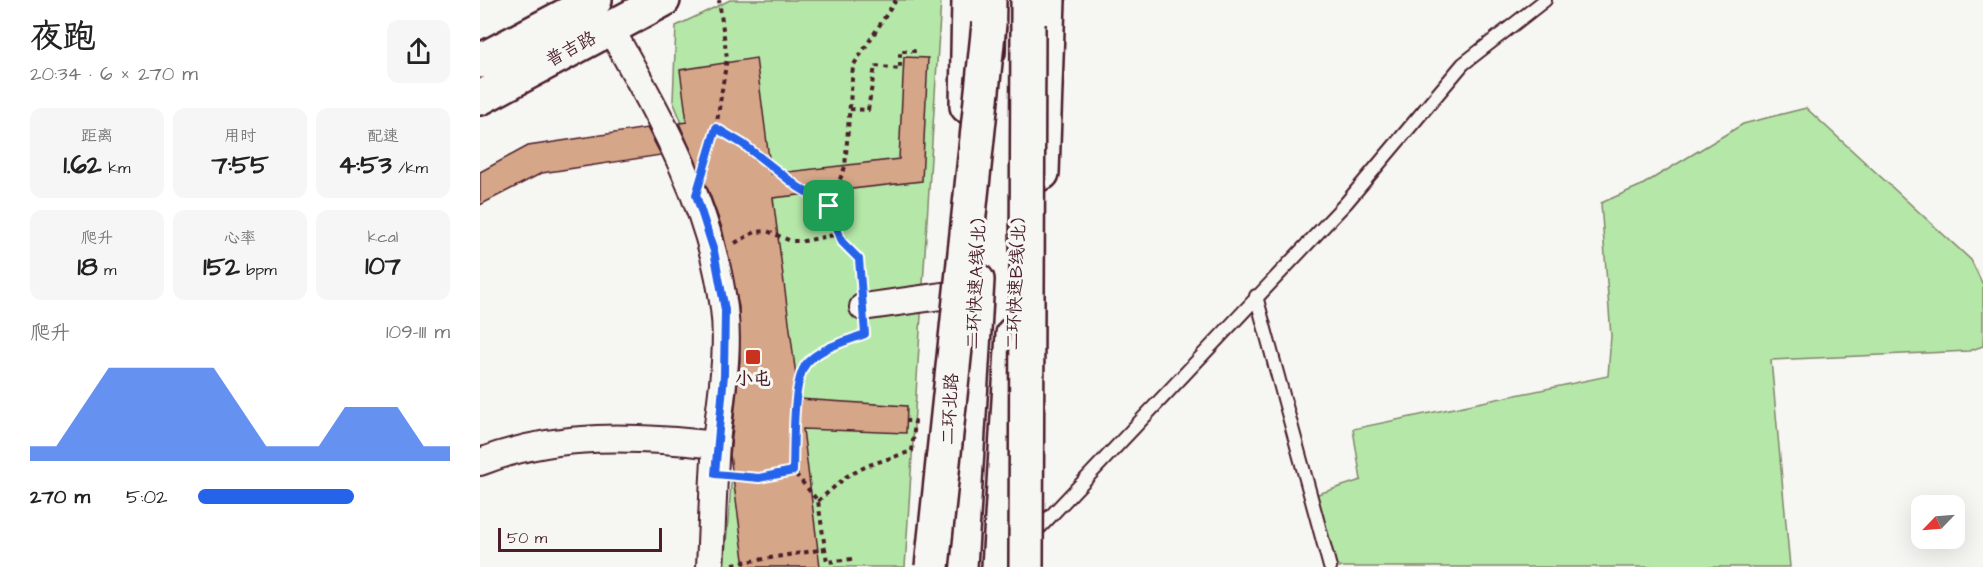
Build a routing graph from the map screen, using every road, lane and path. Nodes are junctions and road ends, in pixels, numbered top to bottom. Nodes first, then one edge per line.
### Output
1 (663, 0) edge
2 (718, 0) edge
3 (896, 0) edge
4 (1545, 0) edge
5 (983, 8) edge
6 (1035, 8) edge
7 (603, 14) edge
8 (913, 57) dead end
9 (480, 61) edge
10 (480, 98) edge
11 (850, 109) junction
12 (716, 128) junction
13 (696, 195) junction
14 (829, 206) junction
15 (839, 234) junction
16 (714, 251) junction
17 (956, 294) junction
18 (1256, 296) junction
19 (863, 307) junction
20 (907, 421) dead end
21 (716, 445) junction
22 (480, 462) edge
23 (793, 471) junction
24 (715, 474) junction
25 (818, 501) junction
26 (825, 549) junction
27 (852, 559) dead end
28 (1016, 561) edge
29 (826, 565) edge
30 (717, 566) edge
31 (932, 567) edge
32 (940, 567) edge
33 (960, 567) edge
34 (1330, 567) edge

1 - 7 main road, 普吉路
2 - 12 path
3 - 11 path
4 - 18 lane
5 - 17 main road, 二环北路
5 - 31 main road, bridge
5 - 33 main road, 二环快速A线(北), bridge
6 - 28 main road, bridge
7 - 9 main road, 普吉路
7 - 10 main road, 普吉路
7 - 13 street
8 - 11 path
11 - 14 path
12 - 13 path
12 - 14 path
13 - 16 street
14 - 15 path
15 - 16 path
15 - 19 path
16 - 21 street
17 - 19 street
17 - 32 main road, 二环北路
18 - 28 lane
18 - 34 lane
19 - 23 path
20 - 25 path
21 - 22 street
21 - 24 street
23 - 24 path
23 - 25 path
24 - 30 street
25 - 26 path
26 - 29 path
26 - 30 path
27 - 29 path

